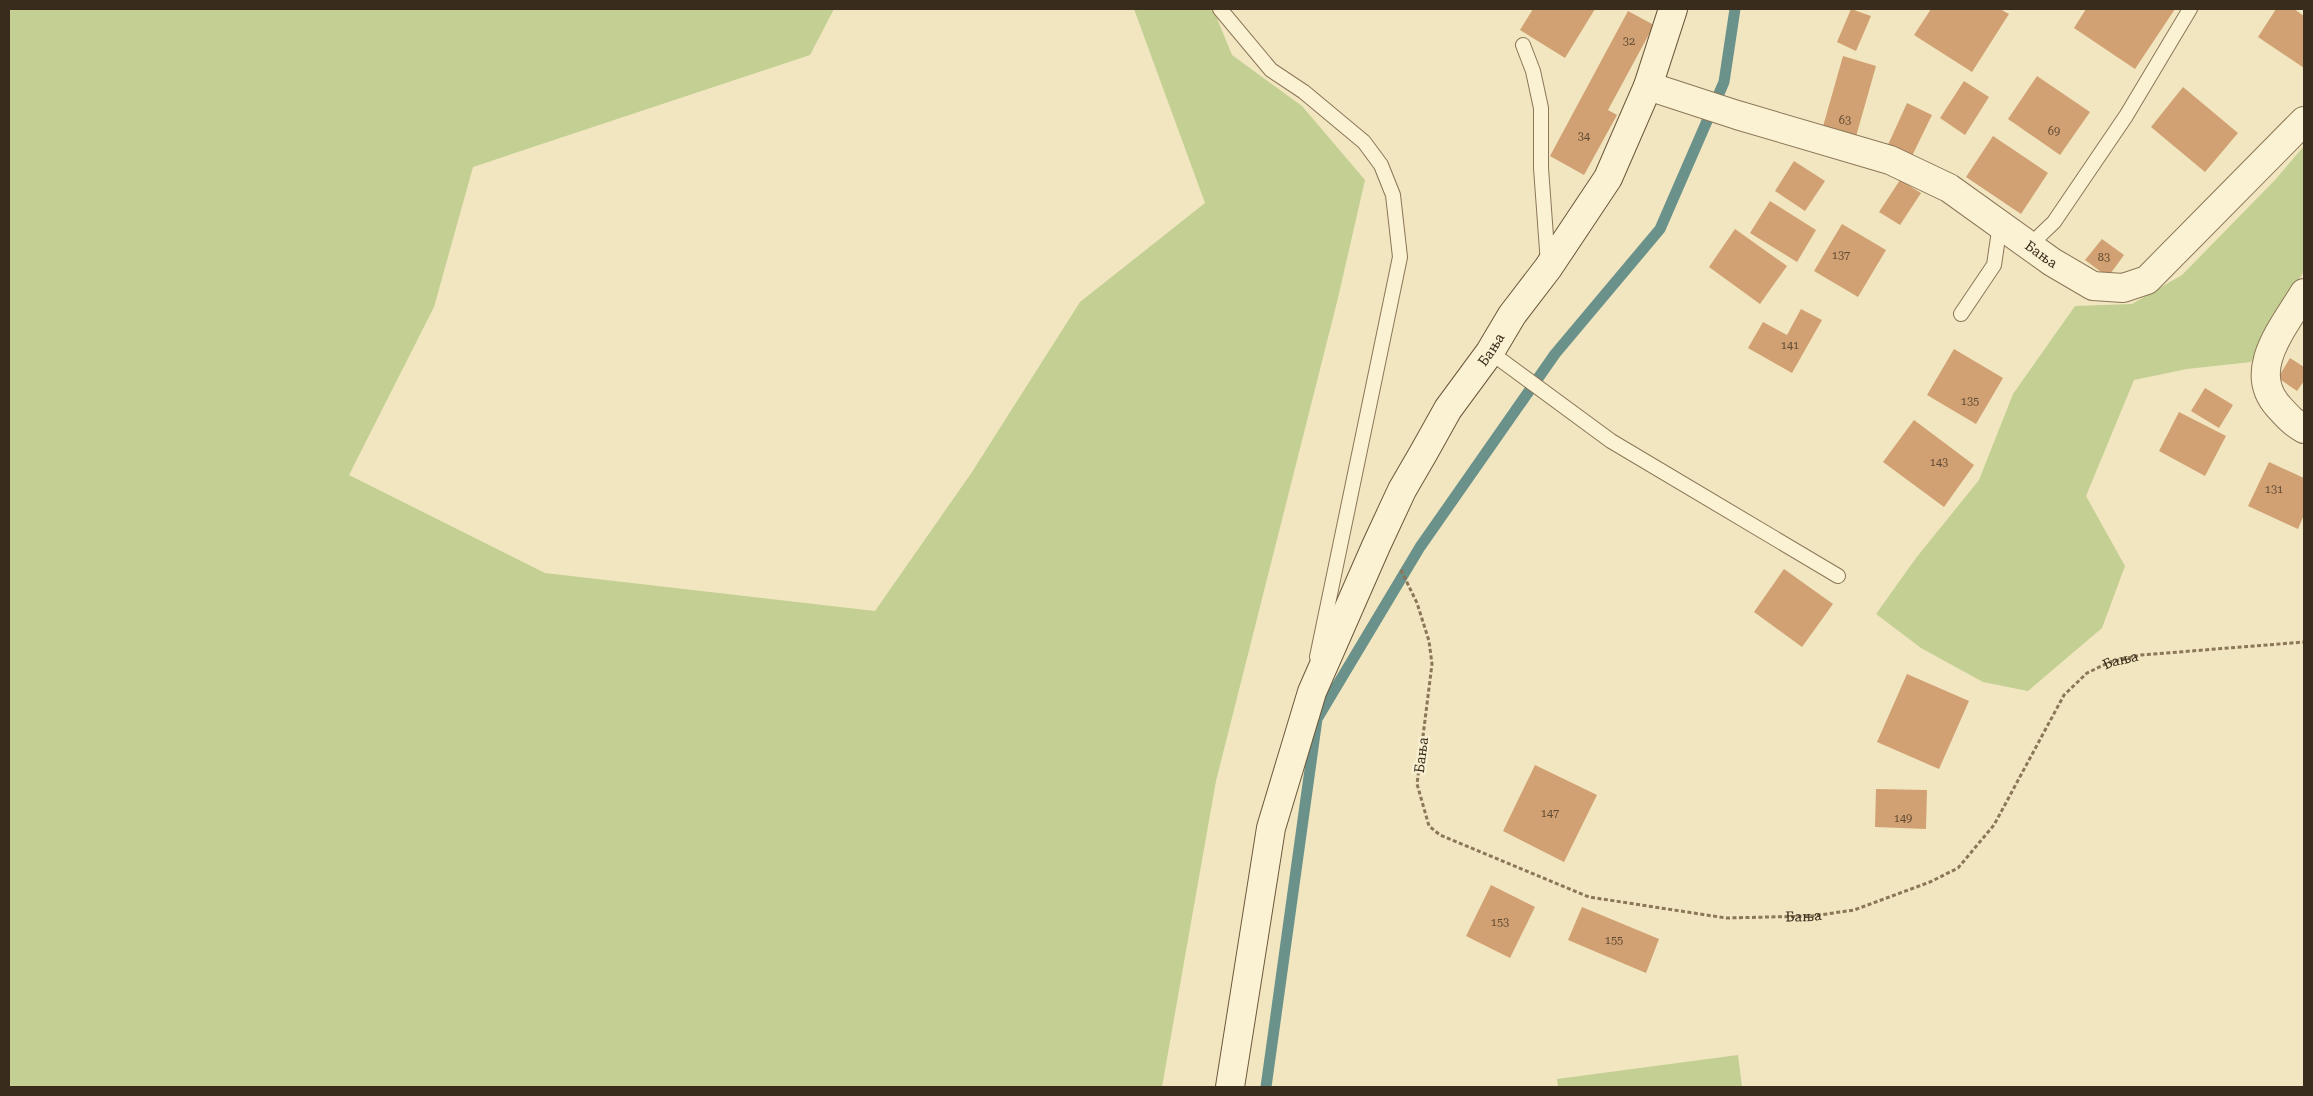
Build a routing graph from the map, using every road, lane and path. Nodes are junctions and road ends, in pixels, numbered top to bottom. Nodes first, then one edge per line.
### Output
1 (1220, 9) edge
2 (1673, 9) edge
3 (2190, 9) edge
4 (1523, 45) dead end
5 (1648, 86) junction
6 (2304, 122) edge
7 (2000, 224) junction
8 (2029, 246) junction
9 (1548, 268) junction
10 (2304, 293) edge
11 (1961, 314) dead end
12 (1490, 352) junction
13 (2304, 429) edge
14 (1398, 565) dead end
15 (1838, 576) dead end
16 (2304, 642) edge
17 (1312, 692) junction
18 (1230, 1087) edge

1 - 17 lane, Бања
2 - 5 street, Бања
3 - 8 lane
4 - 9 lane
5 - 7 street, Бања
5 - 9 street, Бања
6 - 8 street, Бања
7 - 8 street, Бања
7 - 11 lane
9 - 12 street, Бања
10 - 13 street
12 - 15 lane
12 - 17 street, Бања
14 - 16 path, Бања
17 - 18 street, Бања

